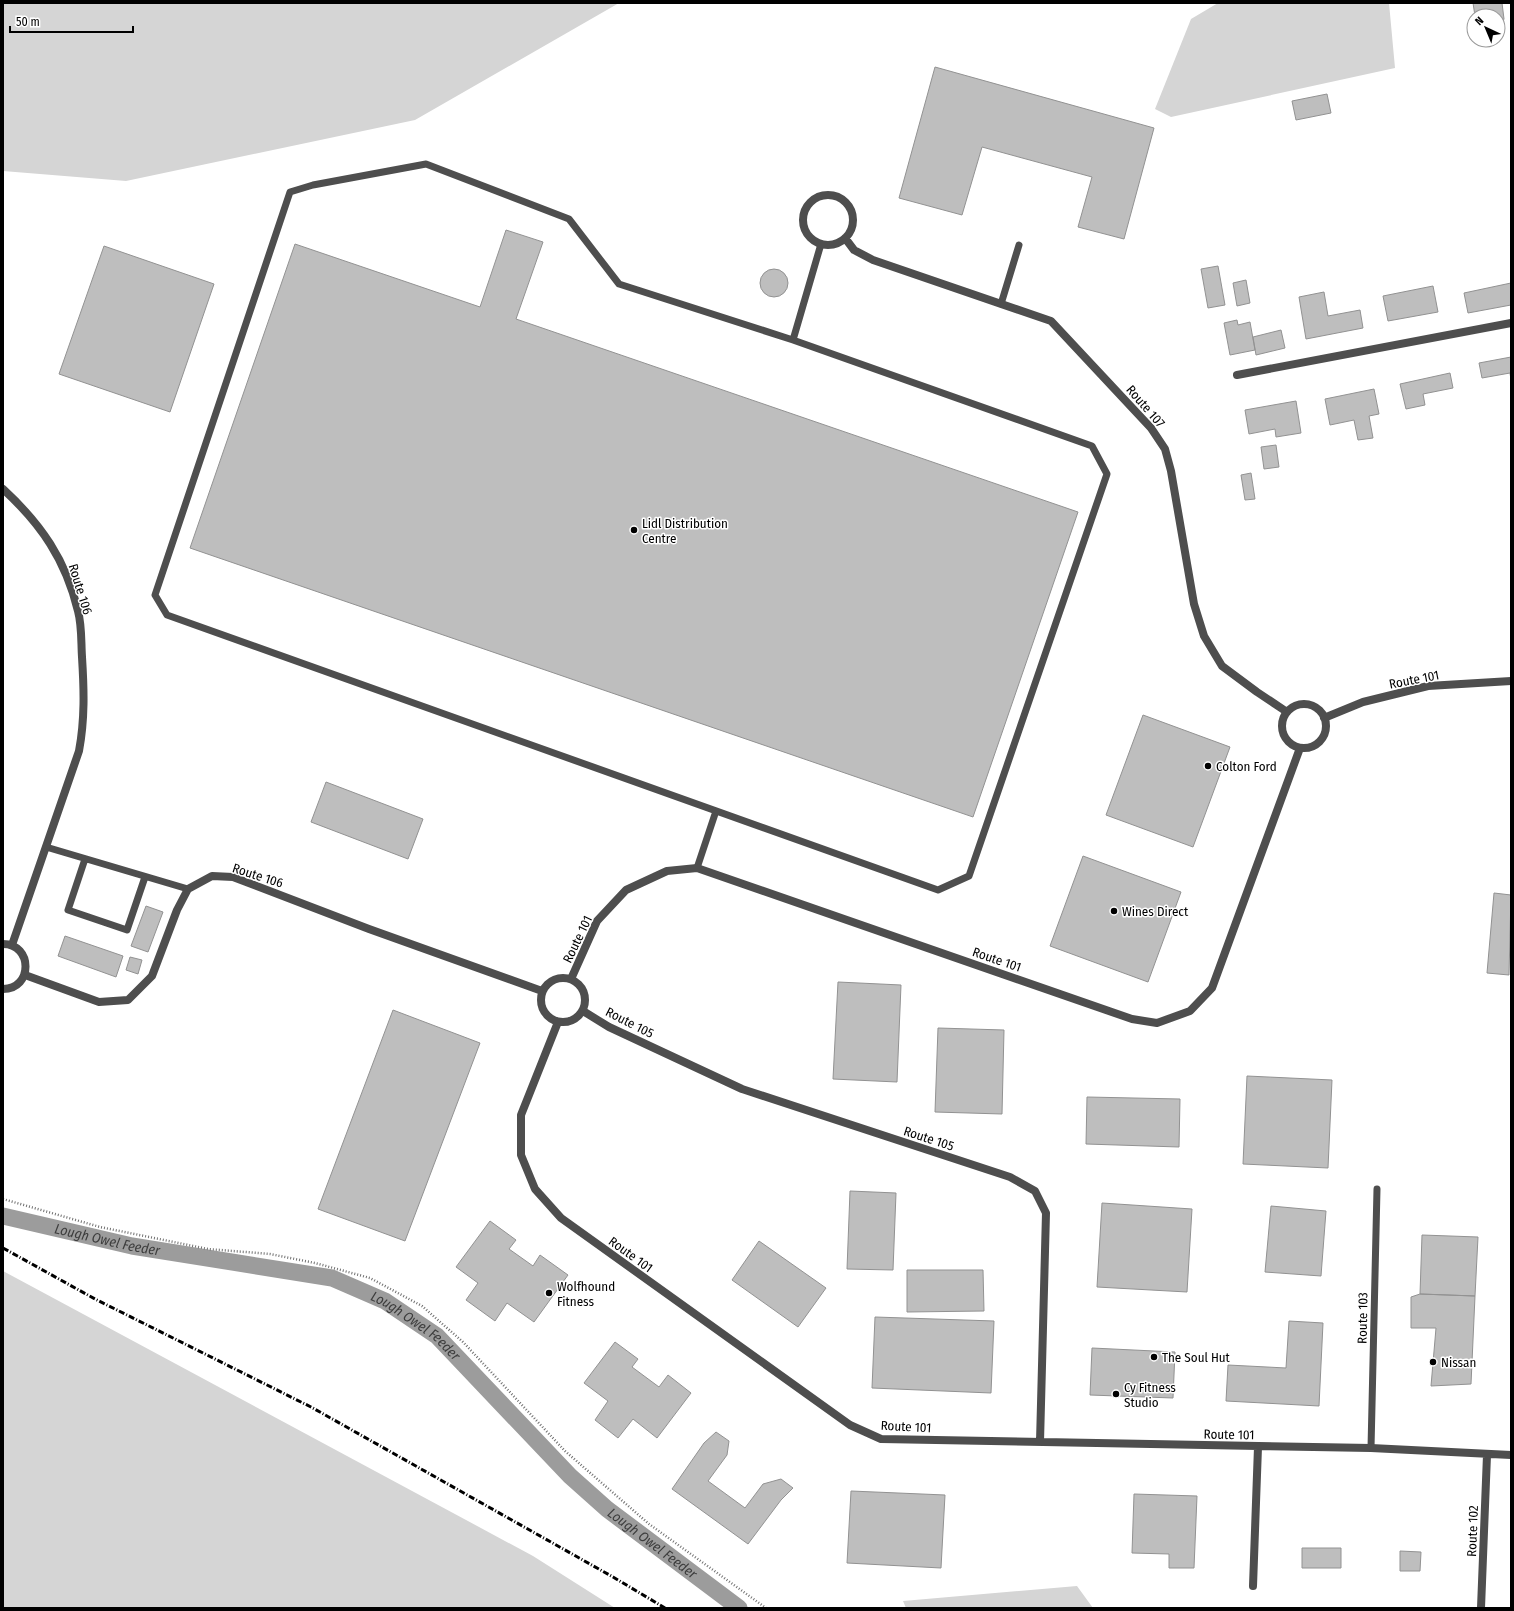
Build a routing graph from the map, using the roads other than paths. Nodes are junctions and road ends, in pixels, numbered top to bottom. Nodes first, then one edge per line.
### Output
1 (845, 238) junction
2 (821, 244) junction
3 (1019, 245) dead end
4 (1001, 304) junction
5 (1511, 323) edge
6 (793, 340) junction
7 (1237, 375) dead end
8 (3, 489) edge
9 (1511, 681) edge
10 (1288, 712) junction
11 (1324, 718) junction
12 (1300, 748) junction
13 (716, 811) junction
14 (46, 847) junction
15 (85, 859) junction
16 (697, 868) junction
17 (145, 877) junction
18 (188, 889) junction
19 (3, 944) edge
20 (12, 945) junction
21 (25, 975) junction
22 (571, 979) junction
23 (3, 989) edge
24 (542, 991) junction
25 (583, 1011) junction
26 (558, 1022) junction
27 (1377, 1189) dead end
28 (1040, 1442) junction
29 (1258, 1447) junction
30 (1371, 1448) junction
31 (1487, 1455) junction
32 (1511, 1455) edge
33 (1253, 1586) dead end
34 (1481, 1608) edge

1 - 2 street
1 - 2 street
1 - 4 street, Route 107
2 - 6 lane
3 - 4 lane
4 - 10 street, Route 107
5 - 7 street
6 - 13 lane
6 - 13 lane
8 - 14 street, Route 106
9 - 11 street, Route 101
10 - 11 street
10 - 12 street
11 - 12 street
12 - 16 street, Route 101
13 - 16 lane
14 - 15 lane
14 - 20 street, Route 106
15 - 17 lane
15 - 17 lane
16 - 22 street, Route 101
17 - 18 lane
18 - 21 street
18 - 24 street, Route 106
19 - 20 street
20 - 21 street
21 - 23 street
22 - 24 street, Route 101
22 - 25 street, Route 101
24 - 26 street
25 - 26 street
25 - 28 street, Route 105
26 - 28 street, Route 101
27 - 30 lane, Route 103
28 - 29 street, Route 101
29 - 30 street, Route 101
29 - 33 street
30 - 31 street, Route 101
31 - 32 street, Route 101
31 - 34 street, Route 102

